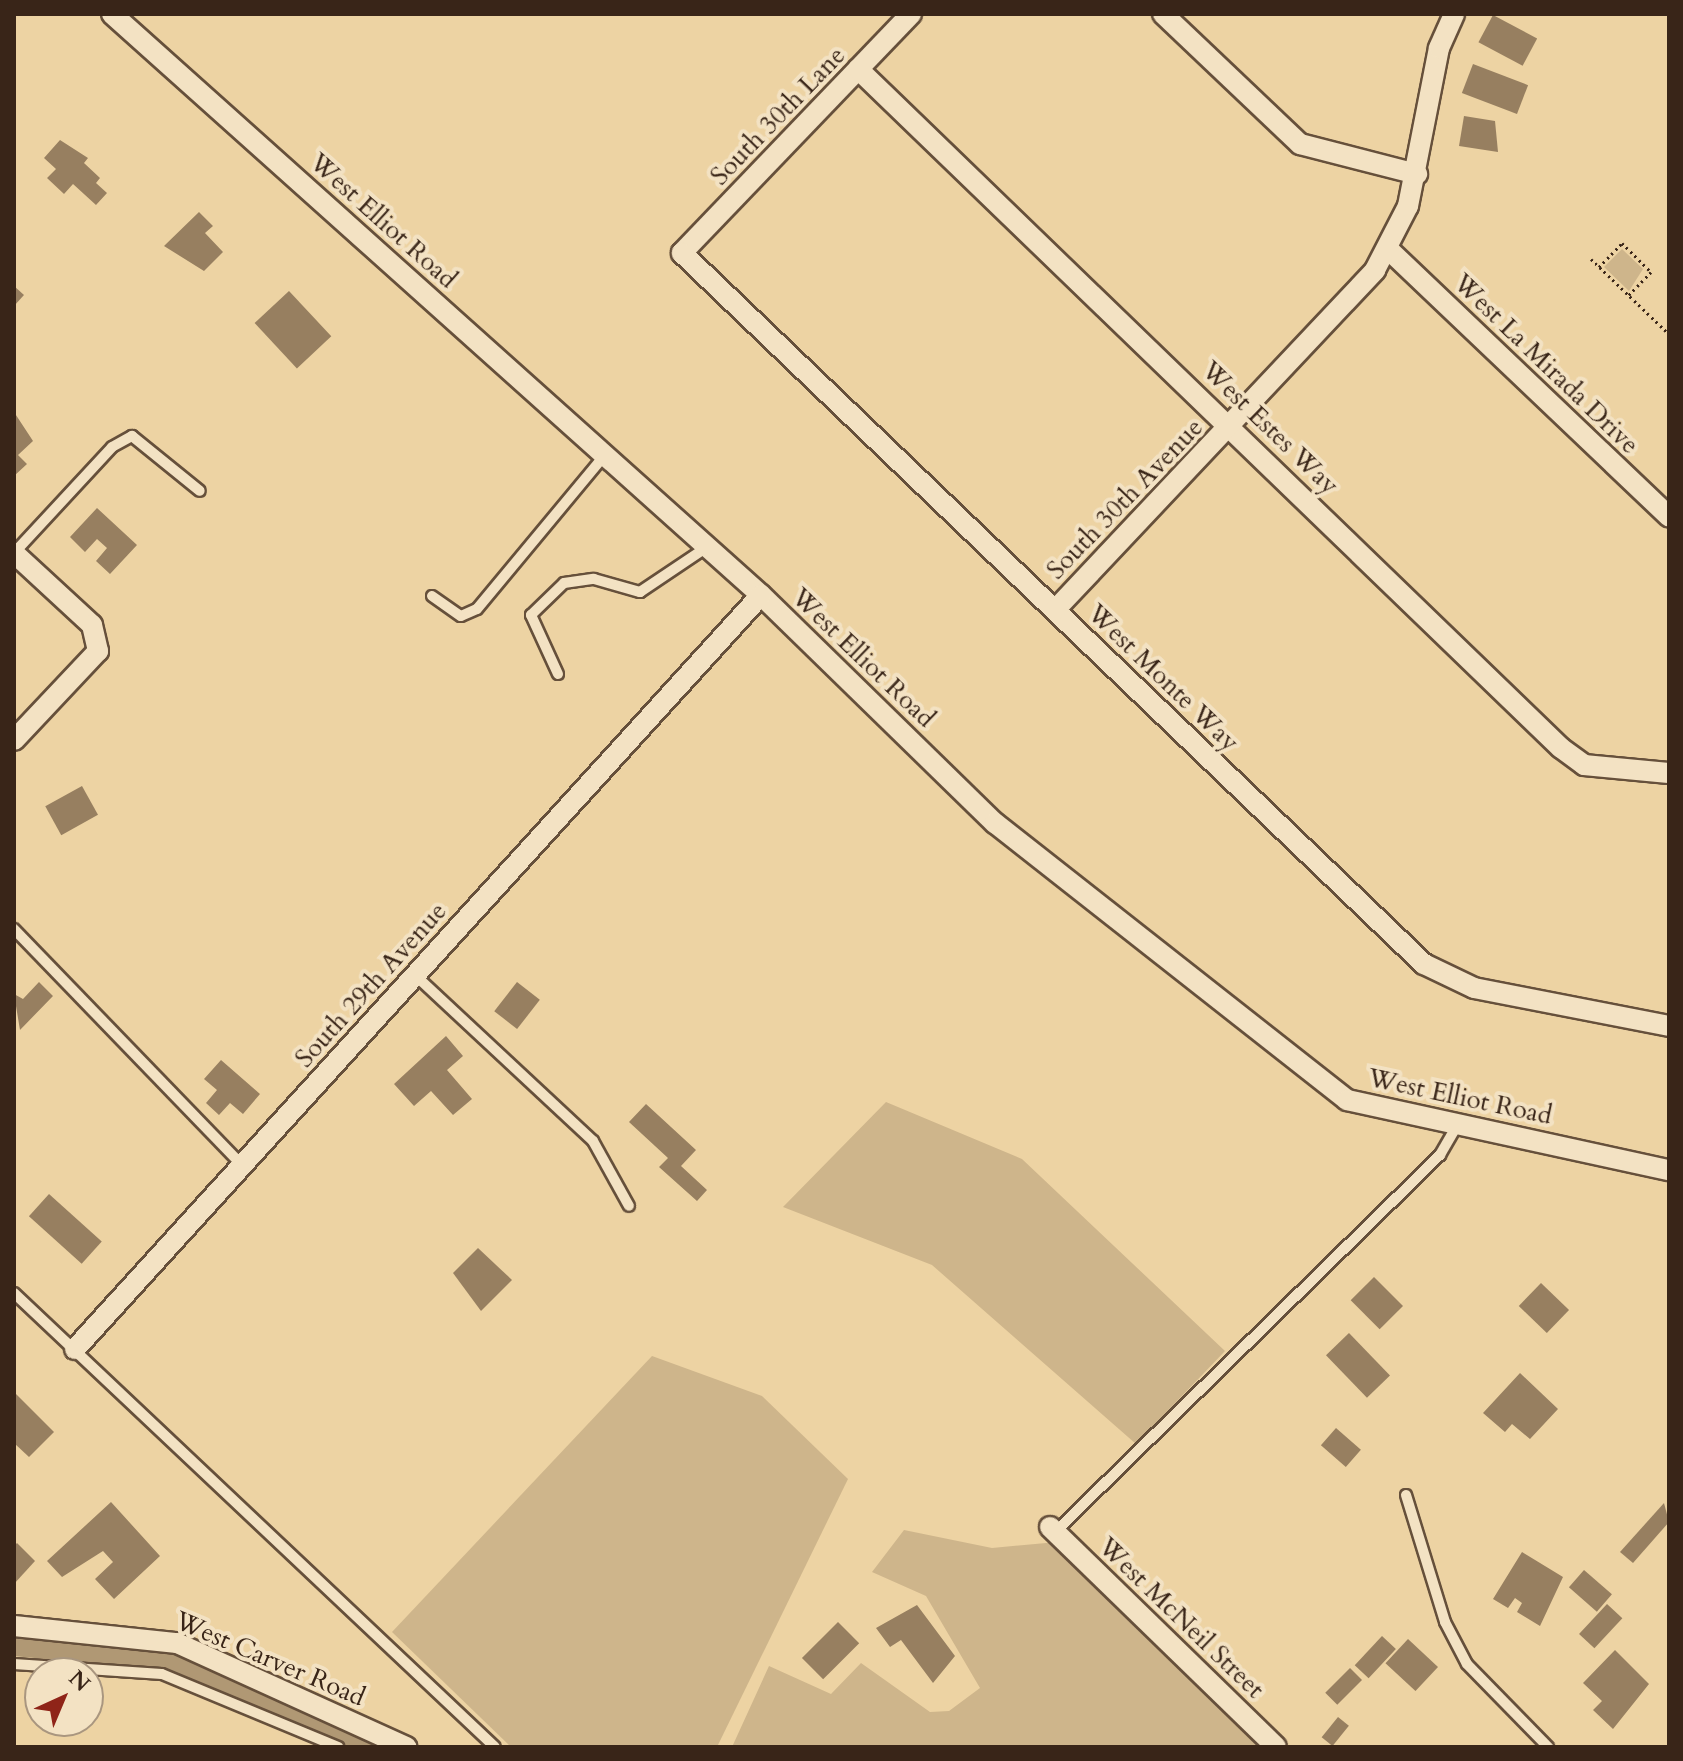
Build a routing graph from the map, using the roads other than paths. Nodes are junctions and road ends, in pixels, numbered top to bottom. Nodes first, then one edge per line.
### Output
1 (112, 14) edge
2 (911, 14) edge
3 (1163, 14) edge
4 (1454, 14) edge
5 (858, 69) junction
6 (1417, 174) junction
7 (1388, 249) junction
8 (682, 253) joint
9 (1231, 426) junction
10 (605, 455) junction
11 (200, 491) dead end
12 (1669, 517) edge
13 (707, 547) junction
14 (14, 553) edge
15 (761, 595) junction
16 (432, 596) dead end
17 (1055, 610) junction
18 (558, 674) dead end
19 (14, 740) edge
20 (1669, 773) edge
21 (14, 929) edge
22 (415, 975) junction
23 (1669, 1026) edge
24 (1461, 1120) junction
25 (242, 1165) junction
26 (1669, 1170) edge
27 (629, 1206) dead end
28 (14, 1293) edge
29 (75, 1349) junction
30 (1406, 1495) dead end
31 (1052, 1530) joint
32 (14, 1626) edge
33 (14, 1664) edge
34 (338, 1747) edge
35 (406, 1747) edge
36 (495, 1747) edge
37 (1276, 1747) edge
38 (1548, 1747) edge

1 - 10 street, West Elliot Road
2 - 5 street, South 30th Lane
3 - 6 street
4 - 6 street, South 30th Avenue
5 - 8 street, South 30th Lane
5 - 9 street, West Estes Way
6 - 7 street, South 30th Avenue
7 - 9 street, South 30th Avenue
7 - 12 street, West La Mirada Drive
8 - 17 street, West Monte Way
9 - 17 street, South 30th Avenue
9 - 20 street, West Estes Way
10 - 13 street, West Elliot Road
10 - 16 lane
11 - 14 lane
13 - 15 street, West Elliot Road
13 - 18 lane
14 - 19 street
15 - 22 street, South 29th Avenue
15 - 24 street, West Elliot Road
17 - 23 street, West Monte Way
21 - 25 lane
22 - 25 street, South 29th Avenue
22 - 27 lane
24 - 26 street, West Elliot Road
24 - 31 lane
25 - 29 street, South 29th Avenue
28 - 29 lane
29 - 36 lane
30 - 38 lane
31 - 37 street, West McNeil Street
32 - 35 street, West Carver Road
33 - 34 lane

